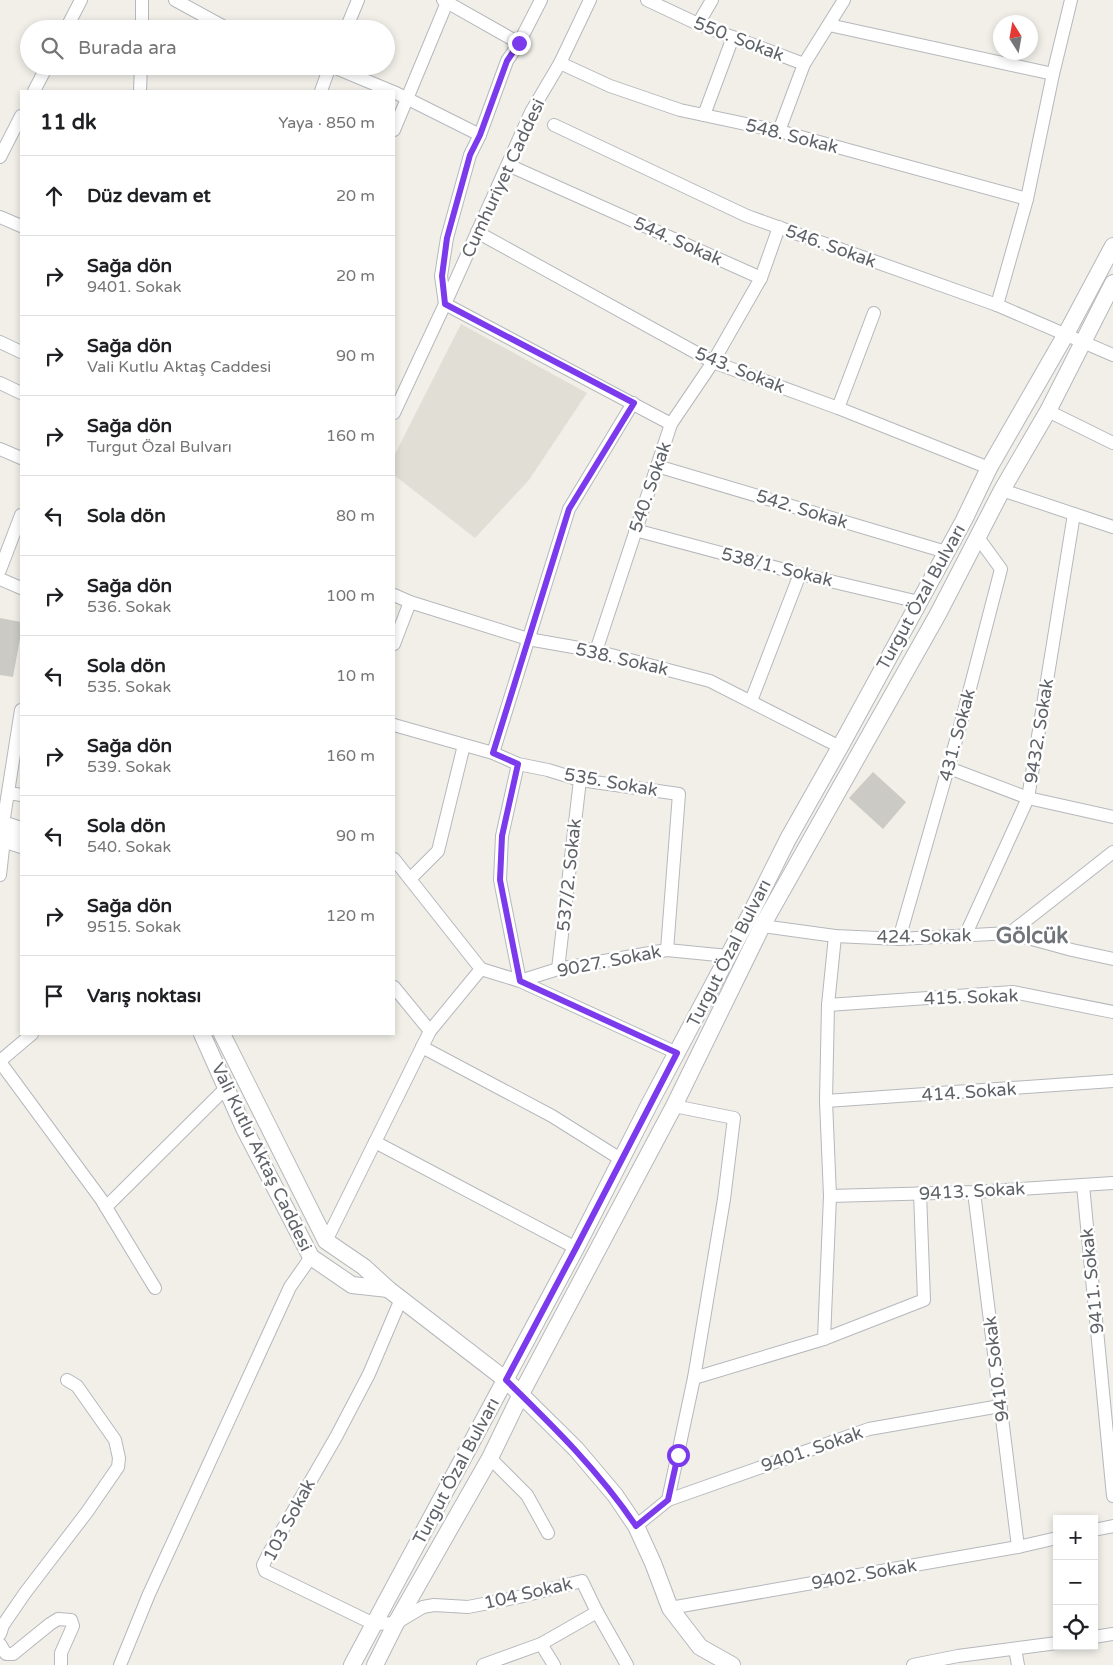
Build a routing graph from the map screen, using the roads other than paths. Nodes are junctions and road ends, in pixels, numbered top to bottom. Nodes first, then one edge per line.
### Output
1 (81, 0) edge
2 (142, 0) edge
3 (175, 0) edge
4 (358, 0) edge
5 (446, 0) edge
6 (541, 0) edge
7 (590, 0) edge
8 (647, 0) edge
9 (712, 0) edge
10 (844, 0) edge
11 (1072, 0) edge
12 (71, 20) edge
13 (142, 20) edge
14 (212, 20) edge
15 (350, 20) edge
16 (698, 24) junction
17 (829, 25) junction
18 (733, 38) junction
19 (519, 43) junction
20 (560, 63) junction
21 (804, 64) junction
22 (1053, 74) junction
23 (42, 75) edge
24 (141, 75) edge
25 (327, 75) edge
26 (351, 75) edge
27 (35, 90) edge
28 (140, 90) edge
29 (321, 90) edge
30 (387, 90) edge
31 (395, 93) edge
32 (407, 98) junction
33 (704, 115) junction
34 (20, 118) edge
35 (554, 125) dead end
36 (395, 128) edge
37 (779, 131) junction
38 (480, 135) junction
39 (0, 157) edge
40 (508, 165) junction
41 (1027, 199) junction
42 (0, 217) edge
43 (20, 226) edge
44 (779, 227) junction
45 (477, 232) junction
46 (1113, 246) edge
47 (761, 278) junction
48 (1113, 284) edge
49 (445, 304) junction
50 (997, 305) junction
51 (874, 313) dead end
52 (1066, 334) junction
53 (1082, 341) junction
54 (0, 342) edge
55 (20, 352) edge
56 (1113, 355) edge
57 (713, 362) junction
58 (0, 384) edge
59 (20, 393) edge
60 (634, 403) junction
61 (838, 408) junction
62 (395, 411) edge
63 (1048, 412) junction
64 (671, 424) junction
65 (1113, 443) edge
66 (0, 449) edge
67 (20, 458) edge
68 (657, 466) junction
69 (989, 468) junction
70 (1002, 490) junction
71 (1074, 514) junction
72 (20, 518) edge
73 (1113, 527) edge
74 (635, 530) junction
75 (977, 536) junction
76 (946, 552) junction
77 (0, 570) edge
78 (800, 574) junction
79 (0, 578) edge
80 (20, 588) edge
81 (395, 595) edge
82 (410, 602) junction
83 (919, 602) junction
84 (528, 639) junction
85 (395, 641) edge
86 (596, 651) junction
87 (751, 701) junction
88 (20, 724) edge
89 (395, 725) edge
90 (464, 745) junction
91 (840, 747) junction
92 (493, 753) junction
93 (518, 764) junction
94 (948, 768) junction
95 (580, 780) junction
96 (15, 794) edge
97 (1028, 798) junction
98 (1113, 817) edge
99 (20, 830) edge
100 (2, 831) edge
101 (20, 844) edge
102 (1113, 852) edge
103 (395, 860) edge
104 (0, 875) edge
105 (410, 879) junction
106 (762, 926) junction
107 (1010, 933) junction
108 (836, 936) junction
109 (965, 936) junction
110 (899, 939) junction
111 (667, 950) junction
112 (728, 956) junction
113 (1113, 958) edge
114 (481, 969) junction
115 (558, 969) junction
116 (520, 981) junction
117 (395, 988) edge
118 (828, 1005) junction
119 (1113, 1012) edge
120 (430, 1031) junction
121 (31, 1035) edge
122 (202, 1035) edge
123 (222, 1035) edge
124 (422, 1047) junction
125 (677, 1053) junction
126 (0, 1061) edge
127 (1113, 1081) edge
128 (226, 1088) junction
129 (826, 1101) junction
130 (674, 1106) junction
131 (375, 1142) junction
132 (622, 1160) junction
133 (1113, 1182) edge
134 (1083, 1185) junction
135 (974, 1192) junction
136 (920, 1193) junction
137 (830, 1196) junction
138 (106, 1207) junction
139 (326, 1242) junction
140 (576, 1248) junction
141 (311, 1257) junction
142 (155, 1288) dead end
143 (394, 1294) junction
144 (824, 1339) junction
145 (694, 1378) junction
146 (67, 1380) dead end
147 (506, 1380) junction
148 (521, 1394) junction
149 (1000, 1406) junction
150 (490, 1458) junction
151 (1113, 1496) edge
152 (668, 1500) junction
153 (636, 1526) junction
154 (1113, 1526) edge
155 (1098, 1529) edge
156 (548, 1533) dead end
157 (1053, 1539) edge
158 (1018, 1547) junction
159 (468, 1607) joint
160 (670, 1608) junction
161 (597, 1612) junction
162 (396, 1623) junction
163 (374, 1624) junction
164 (0, 1634) edge
165 (1113, 1634) edge
166 (1098, 1636) edge
167 (0, 1644) edge
168 (541, 1644) junction
169 (1053, 1644) edge
170 (1015, 1649) junction
171 (959, 1660) edge
172 (121, 1664) edge
173 (61, 1665) edge
174 (352, 1665) edge
175 (375, 1665) edge
176 (484, 1665) edge
177 (554, 1665) edge
178 (627, 1665) edge
179 (732, 1665) edge
180 (913, 1665) edge
181 (1018, 1665) edge

1 - 12 street
2 - 13 street
3 - 14 street
4 - 15 street
5 - 19 street
5 - 32 street
6 - 19 street
7 - 20 street, Cumhuriyet Caddesi
8 - 16 street, 550. Sokak
9 - 16 street
10 - 17 street
11 - 22 street
16 - 18 street, 550. Sokak
17 - 21 street
17 - 22 street
18 - 21 street, 550. Sokak
18 - 33 street
19 - 38 street
20 - 33 street, 548. Sokak
20 - 40 street, Cumhuriyet Caddesi
21 - 37 street
22 - 41 street
23 - 27 street
24 - 28 street
25 - 29 street
26 - 30 street
31 - 32 street
32 - 36 street
32 - 38 street
33 - 37 street, 548. Sokak
34 - 39 street
35 - 44 street, 546. Sokak
37 - 41 street, 548. Sokak
38 - 49 street
40 - 45 street, Cumhuriyet Caddesi
40 - 47 street, 544. Sokak
41 - 50 street
42 - 43 street
44 - 47 street
44 - 50 street, 546. Sokak
45 - 49 street, Cumhuriyet Caddesi
45 - 57 street, 543. Sokak
46 - 52 street, Turgut Özal Bulvarı
47 - 57 street
48 - 53 street, Turgut Özal Bulvarı
49 - 60 street, 540. Sokak
49 - 62 street, Cumhuriyet Caddesi
50 - 52 street, 546. Sokak
51 - 61 street
52 - 53 street, 546. Sokak
52 - 69 street, Turgut Özal Bulvarı
53 - 56 street, 546. Sokak
53 - 63 street, Turgut Özal Bulvarı
54 - 55 street
57 - 61 street, 543. Sokak
57 - 64 street
58 - 59 street
60 - 64 street, 540. Sokak
60 - 84 street
61 - 69 street, 543. Sokak
63 - 65 street
63 - 70 street, Turgut Özal Bulvarı
64 - 68 street, 540. Sokak
66 - 67 street
68 - 74 street, 540. Sokak
68 - 76 street, 542. Sokak
69 - 76 street, Turgut Özal Bulvarı
70 - 71 street
70 - 75 street, Turgut Özal Bulvarı
71 - 73 street
71 - 97 street, 9432. Sokak
72 - 77 street
74 - 78 street, 538/1. Sokak
74 - 86 street, 540. Sokak
75 - 94 street, 431. Sokak
75 - 106 street, Turgut Özal Bulvarı
76 - 83 street, Turgut Özal Bulvarı
78 - 83 street, 538/1. Sokak
78 - 87 street
79 - 80 street
81 - 82 street, 538. Sokak
82 - 84 street, 538. Sokak
82 - 85 street
83 - 91 street, Turgut Özal Bulvarı
84 - 86 street, 538. Sokak
84 - 92 street
86 - 87 street, 538. Sokak
87 - 91 street, 538. Sokak
88 - 96 street
89 - 90 street, 535. Sokak
90 - 92 street, 535. Sokak
90 - 105 street
91 - 112 street, Turgut Özal Bulvarı
92 - 93 street, 535. Sokak
93 - 95 street, 535. Sokak
93 - 116 street
94 - 97 street
94 - 110 street, 431. Sokak
95 - 111 street, 535. Sokak
95 - 115 street, 537/2. Sokak
96 - 100 street
97 - 98 street
97 - 109 street, 9432. Sokak
99 - 100 street
100 - 101 street
100 - 104 street
102 - 107 street
103 - 105 street
105 - 114 street
106 - 108 street, 424. Sokak
106 - 130 street, Turgut Özal Bulvarı
107 - 109 street, 424. Sokak
107 - 113 street, 424. Sokak
108 - 110 street, 424. Sokak
108 - 118 street
109 - 110 street, 424. Sokak
111 - 112 street, 9027. Sokak
111 - 115 street, 9027. Sokak
112 - 125 street, Turgut Özal Bulvarı
114 - 116 street
114 - 120 street
115 - 116 street, 9027. Sokak
116 - 125 street
117 - 120 street
118 - 119 street, 415. Sokak
118 - 129 street
120 - 124 street
121 - 126 street
122 - 128 street, Vali Kutlu Aktaş Caddesi
123 - 139 street, Vali Kutlu Aktaş Caddesi
124 - 131 street
124 - 132 street
125 - 132 street, Turgut Özal Bulvarı
126 - 138 street
127 - 129 street, 414. Sokak
128 - 138 street
128 - 141 street, Vali Kutlu Aktaş Caddesi
129 - 137 street
130 - 145 street
130 - 148 street, Turgut Özal Bulvarı
131 - 139 street
131 - 140 street
132 - 140 street, Turgut Özal Bulvarı
133 - 134 street, 9413. Sokak
134 - 135 street, 9413. Sokak
134 - 151 street, 9411. Sokak
135 - 136 street, 9413. Sokak
135 - 149 street, 9410. Sokak
136 - 137 street, 9413. Sokak
136 - 144 street
137 - 144 street
138 - 142 street
139 - 143 street, Vali Kutlu Aktaş Caddesi
140 - 147 street, Turgut Özal Bulvarı
141 - 143 street, Vali Kutlu Aktaş Caddesi
141 - 172 street
143 - 147 street, Vali Kutlu Aktaş Caddesi
143 - 163 street, 103 Sokak
144 - 145 street
145 - 152 street
146 - 164 street
147 - 148 street, Vali Kutlu Aktaş Caddesi
147 - 163 street, Turgut Özal Bulvarı
148 - 150 street, Turgut Özal Bulvarı
148 - 153 street, Vali Kutlu Aktaş Caddesi
149 - 152 street, 9401. Sokak
149 - 158 street, 9410. Sokak
150 - 156 street
150 - 162 street, Turgut Özal Bulvarı
152 - 153 street, 9401. Sokak
153 - 160 street, Vali Kutlu Aktaş Caddesi
154 - 155 street
157 - 158 street, 9402. Sokak
158 - 160 street, 9402. Sokak
159 - 161 street, 104 Sokak
159 - 162 street, 103 Sokak
160 - 179 street, Vali Kutlu Aktaş Caddesi
161 - 168 street
161 - 178 street, 104 Sokak
162 - 163 street, 103 Sokak
162 - 175 street, Turgut Özal Bulvarı
163 - 174 street, Turgut Özal Bulvarı
165 - 166 street
167 - 173 street
168 - 176 street
168 - 177 street
169 - 170 street
170 - 171 street
170 - 181 street
171 - 180 street

